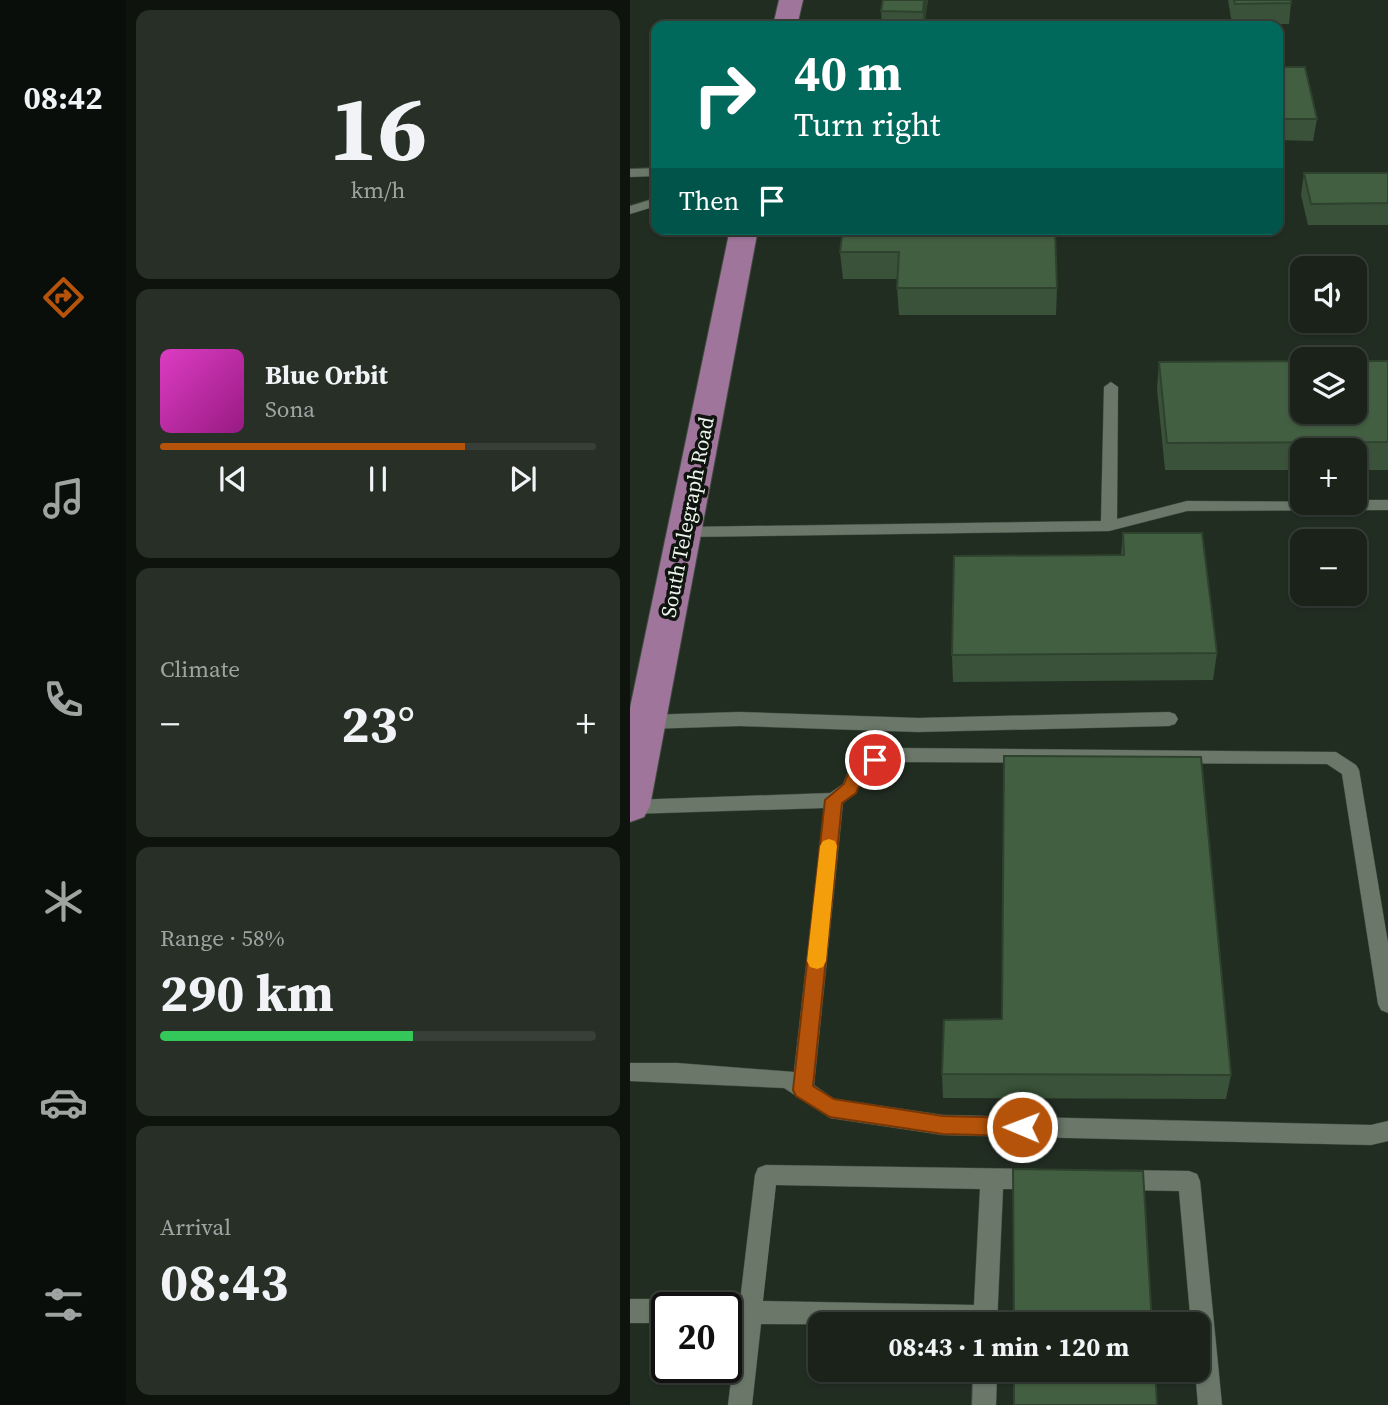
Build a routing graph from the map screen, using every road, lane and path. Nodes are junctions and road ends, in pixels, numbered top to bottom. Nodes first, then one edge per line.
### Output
1 (790, 0) edge
2 (786, 21) edge
3 (651, 172) edge
4 (630, 173) edge
5 (651, 204) edge
6 (630, 210) edge
7 (743, 235) edge
8 (1111, 387) dead end
9 (1388, 505) edge
10 (1109, 526) junction
11 (685, 532) junction
12 (1169, 719) dead end
13 (646, 722) junction
14 (834, 800) junction
15 (630, 806) edge
16 (1388, 1004) edge
17 (630, 1072) edge
18 (803, 1090) junction
19 (1388, 1131) edge
20 (992, 1179) junction
21 (1058, 1180) edge
22 (1097, 1180) edge
23 (742, 1292) edge
24 (630, 1311) edge
25 (651, 1311) edge
26 (742, 1312) edge
27 (985, 1312) edge
28 (808, 1315) edge
29 (985, 1382) edge
30 (740, 1383) edge
31 (740, 1405) edge
32 (984, 1405) edge
33 (1210, 1405) edge

1 - 2 main road
3 - 4 lane
5 - 6 lane
7 - 11 main road, South Telegraph Road
8 - 10 lane
9 - 10 lane
10 - 11 lane
11 - 13 main road, South Telegraph Road
12 - 13 lane
13 - 15 main road, South Telegraph Road
14 - 15 lane
14 - 16 lane
14 - 18 lane
17 - 18 lane
18 - 19 lane
20 - 21 lane
20 - 23 lane
20 - 27 lane
22 - 33 lane
24 - 25 lane
26 - 28 lane
29 - 32 lane
30 - 31 lane

